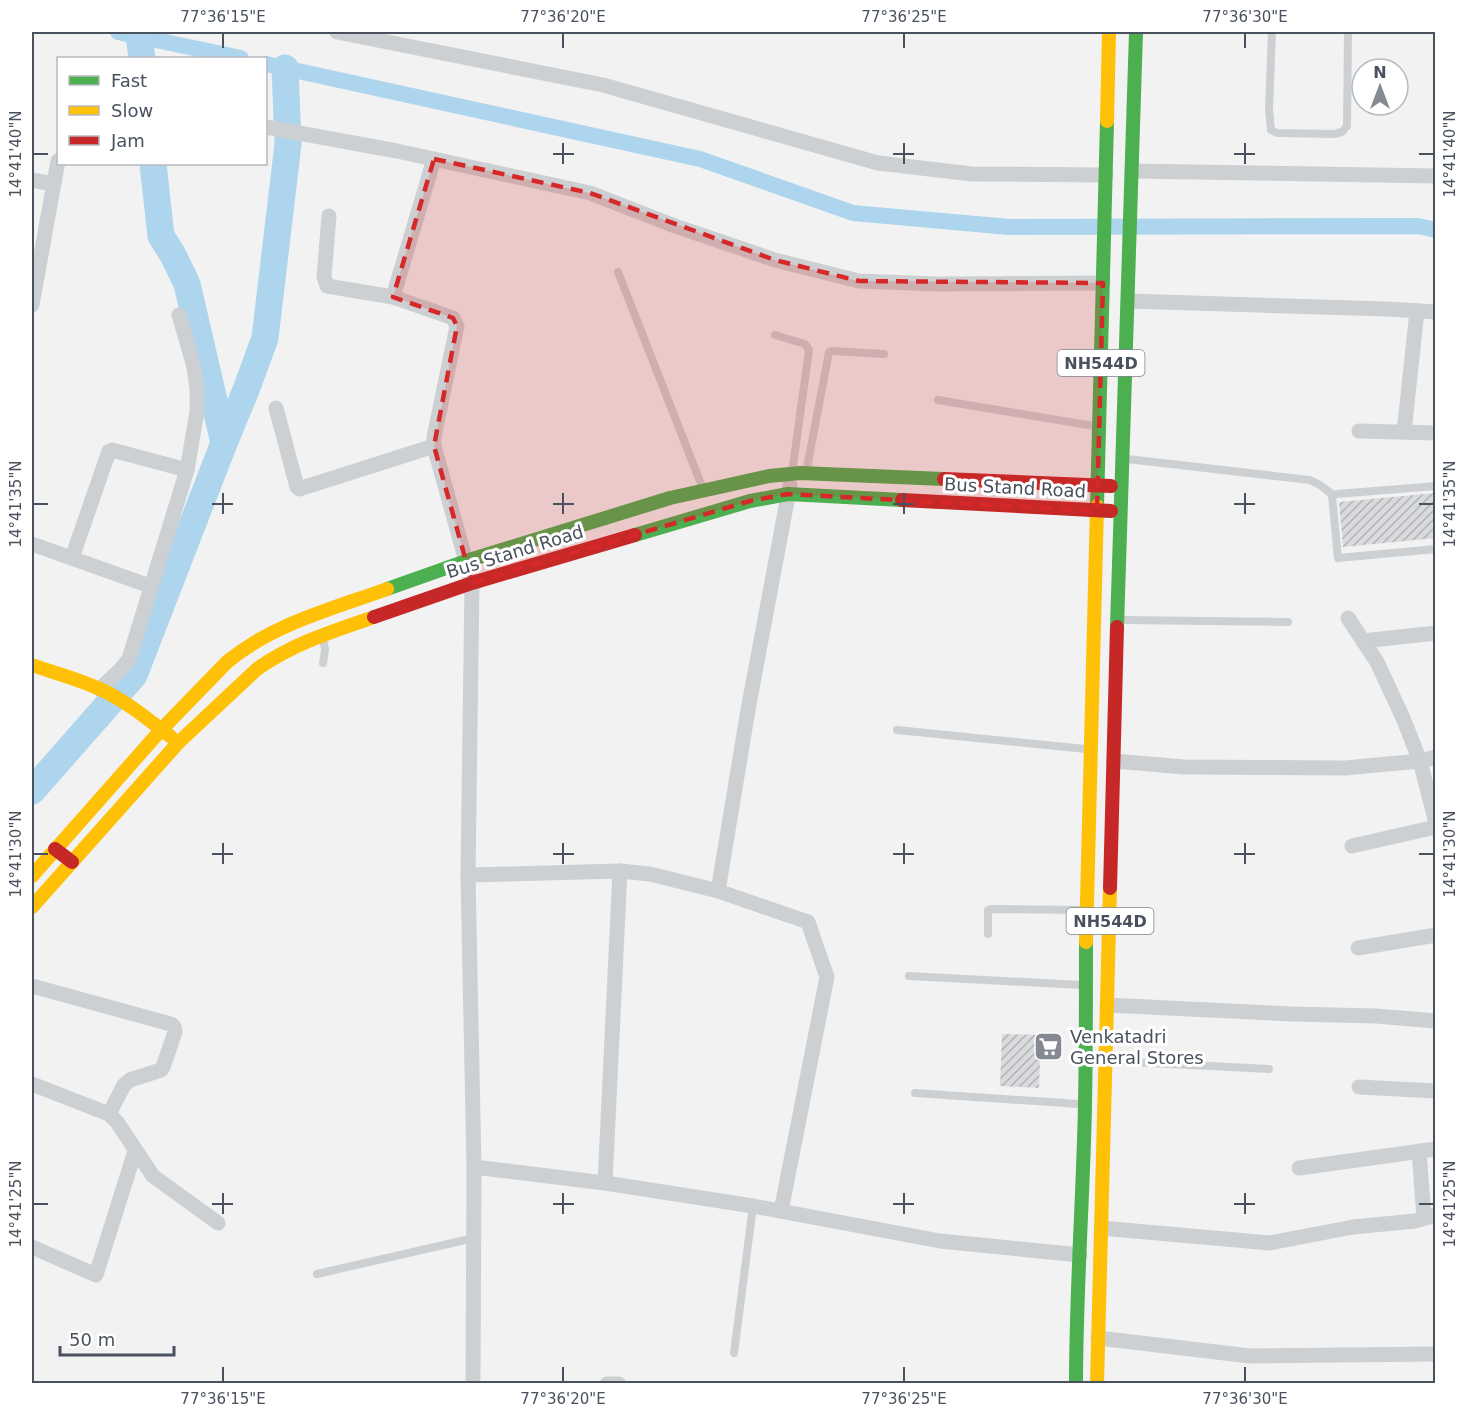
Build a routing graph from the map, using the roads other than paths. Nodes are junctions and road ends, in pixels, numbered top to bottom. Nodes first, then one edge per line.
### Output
1 (337, 32) edge
2 (1109, 32) edge
3 (1136, 32) edge
4 (1272, 32) edge
5 (1348, 32) edge
6 (267, 127) edge
7 (434, 159) junction
8 (57, 165) edge
9 (1132, 171) junction
10 (1436, 176) edge
11 (32, 180) edge
12 (1106, 183) junction
13 (54, 184) junction
14 (329, 216) dead end
15 (618, 272) dead end
16 (1103, 283) junction
17 (393, 297) junction
18 (1128, 301) junction
19 (32, 305) edge
20 (1417, 311) junction
21 (1436, 312) edge
22 (179, 315) dead end
23 (775, 335) dead end
24 (884, 354) dead end
25 (938, 400) dead end
26 (276, 408) dead end
27 (1099, 427) junction
28 (1359, 431) dead end
29 (1404, 432) junction
30 (1436, 433) edge
31 (434, 446) junction
32 (1122, 459) junction
33 (187, 470) junction
34 (799, 473) junction
35 (1097, 485) junction
36 (1121, 486) junction
37 (1436, 486) edge
38 (704, 490) junction
39 (788, 494) junction
40 (1333, 495) junction
41 (1097, 510) junction
42 (1121, 511) junction
43 (32, 544) edge
44 (1436, 549) edge
45 (72, 558) junction
46 (466, 561) junction
47 (472, 583) junction
48 (150, 586) junction
49 (319, 614) junction
50 (1348, 618) dead end
51 (1118, 620) junction
52 (1288, 622) dead end
53 (1436, 633) edge
54 (323, 634) junction
55 (1363, 641) junction
56 (323, 663) dead end
57 (32, 665) edge
58 (103, 691) junction
59 (161, 729) junction
60 (897, 730) dead end
61 (178, 743) junction
62 (1090, 749) junction
63 (1436, 757) edge
64 (1114, 760) junction
65 (1420, 761) junction
66 (1436, 822) edge
67 (1436, 827) edge
68 (1352, 846) dead end
69 (55, 849) junction
70 (72, 862) junction
71 (620, 871) junction
72 (468, 875) junction
73 (32, 876) edge
74 (718, 891) junction
75 (32, 908) edge
76 (1086, 910) junction
77 (988, 934) dead end
78 (1436, 935) edge
79 (1358, 948) dead end
80 (909, 976) dead end
81 (1085, 985) junction
82 (32, 986) edge
83 (1107, 1005) junction
84 (1436, 1021) edge
85 (1106, 1061) junction
86 (1269, 1069) dead end
87 (32, 1084) edge
88 (1359, 1087) dead end
89 (1436, 1091) edge
90 (915, 1093) dead end
91 (1085, 1104) junction
92 (109, 1114) junction
93 (1436, 1149) edge
94 (135, 1151) junction
95 (1419, 1151) junction
96 (474, 1167) junction
97 (1299, 1168) dead end
98 (605, 1183) junction
99 (753, 1206) junction
100 (781, 1211) junction
101 (1430, 1217) edge
102 (218, 1223) dead end
103 (1101, 1228) junction
104 (474, 1238) junction
105 (32, 1247) edge
106 (1080, 1255) junction
107 (317, 1274) dead end
108 (1098, 1338) junction
109 (734, 1353) dead end
110 (1436, 1354) edge
111 (472, 1383) edge
112 (607, 1383) edge
113 (619, 1383) edge
114 (1076, 1383) edge
115 (1097, 1383) edge

1 - 12 street
2 - 12 main road, NH544D
3 - 9 main road, NH544D
4 - 5 lane
6 - 7 street
7 - 16 street
7 - 17 street
8 - 13 street
9 - 10 street
9 - 18 main road, NH544D
11 - 13 street
12 - 16 main road, NH544D
13 - 19 street
14 - 17 street
15 - 38 lane
16 - 27 main road, NH544D
17 - 31 street
18 - 20 street
18 - 32 main road, NH544D
20 - 21 street
20 - 29 street
22 - 33 street
23 - 34 lane
24 - 34 lane
25 - 27 lane
26 - 31 street
27 - 35 main road, NH544D
28 - 29 street
29 - 30 street
31 - 46 street
32 - 36 main road, NH544D
32 - 40 lane
33 - 45 street
33 - 48 street
34 - 35 main road, Bus Stand Road
34 - 38 main road, Bus Stand Road
34 - 39 street
35 - 36 main road, Bus Stand Road
35 - 41 main road, NH544D
36 - 42 main road, NH544D
37 - 40 lane
38 - 46 main road, Bus Stand Road
39 - 41 main road, Bus Stand Road
39 - 47 main road, Bus Stand Road
39 - 74 street
40 - 44 lane
41 - 42 main road, Bus Stand Road
41 - 62 main road, NH544D
42 - 51 main road, NH544D
43 - 45 street
45 - 48 street
46 - 47 street
46 - 49 main road, Bus Stand Road
47 - 54 main road, Bus Stand Road
47 - 72 street
48 - 58 street
49 - 54 lane
49 - 59 main road, Bus Stand Road
50 - 55 street
51 - 52 lane
51 - 64 main road, NH544D
53 - 55 street
54 - 56 lane
54 - 61 main road, Bus Stand Road
55 - 65 street
57 - 58 main road
58 - 59 main road
59 - 61 main road
59 - 69 main road, Bus Stand Road
60 - 62 lane
61 - 70 main road, Bus Stand Road
62 - 76 main road, NH544D
63 - 65 street
64 - 65 street
64 - 83 main road, NH544D
65 - 66 street
67 - 68 street
69 - 70 main road
69 - 73 main road, Bus Stand Road
70 - 75 main road, Bus Stand Road
71 - 72 street
71 - 74 street
71 - 98 street
72 - 96 street
74 - 100 street
76 - 77 lane
76 - 81 main road, NH544D
78 - 79 street
80 - 81 lane
81 - 91 main road, NH544D
82 - 92 street
83 - 84 street
83 - 85 main road, NH544D
85 - 86 lane
85 - 103 main road, NH544D
87 - 92 street
88 - 89 street
90 - 91 lane
91 - 106 main road, NH544D
92 - 94 street
93 - 95 street
94 - 102 street
94 - 105 street
95 - 97 street
95 - 101 street
96 - 98 street
96 - 104 street
98 - 99 street
99 - 100 street
99 - 109 lane
100 - 106 street
101 - 103 street
103 - 108 main road, NH544D
104 - 107 lane
104 - 111 street
106 - 114 main road, NH544D
108 - 110 street
108 - 115 main road, NH544D
112 - 113 street

